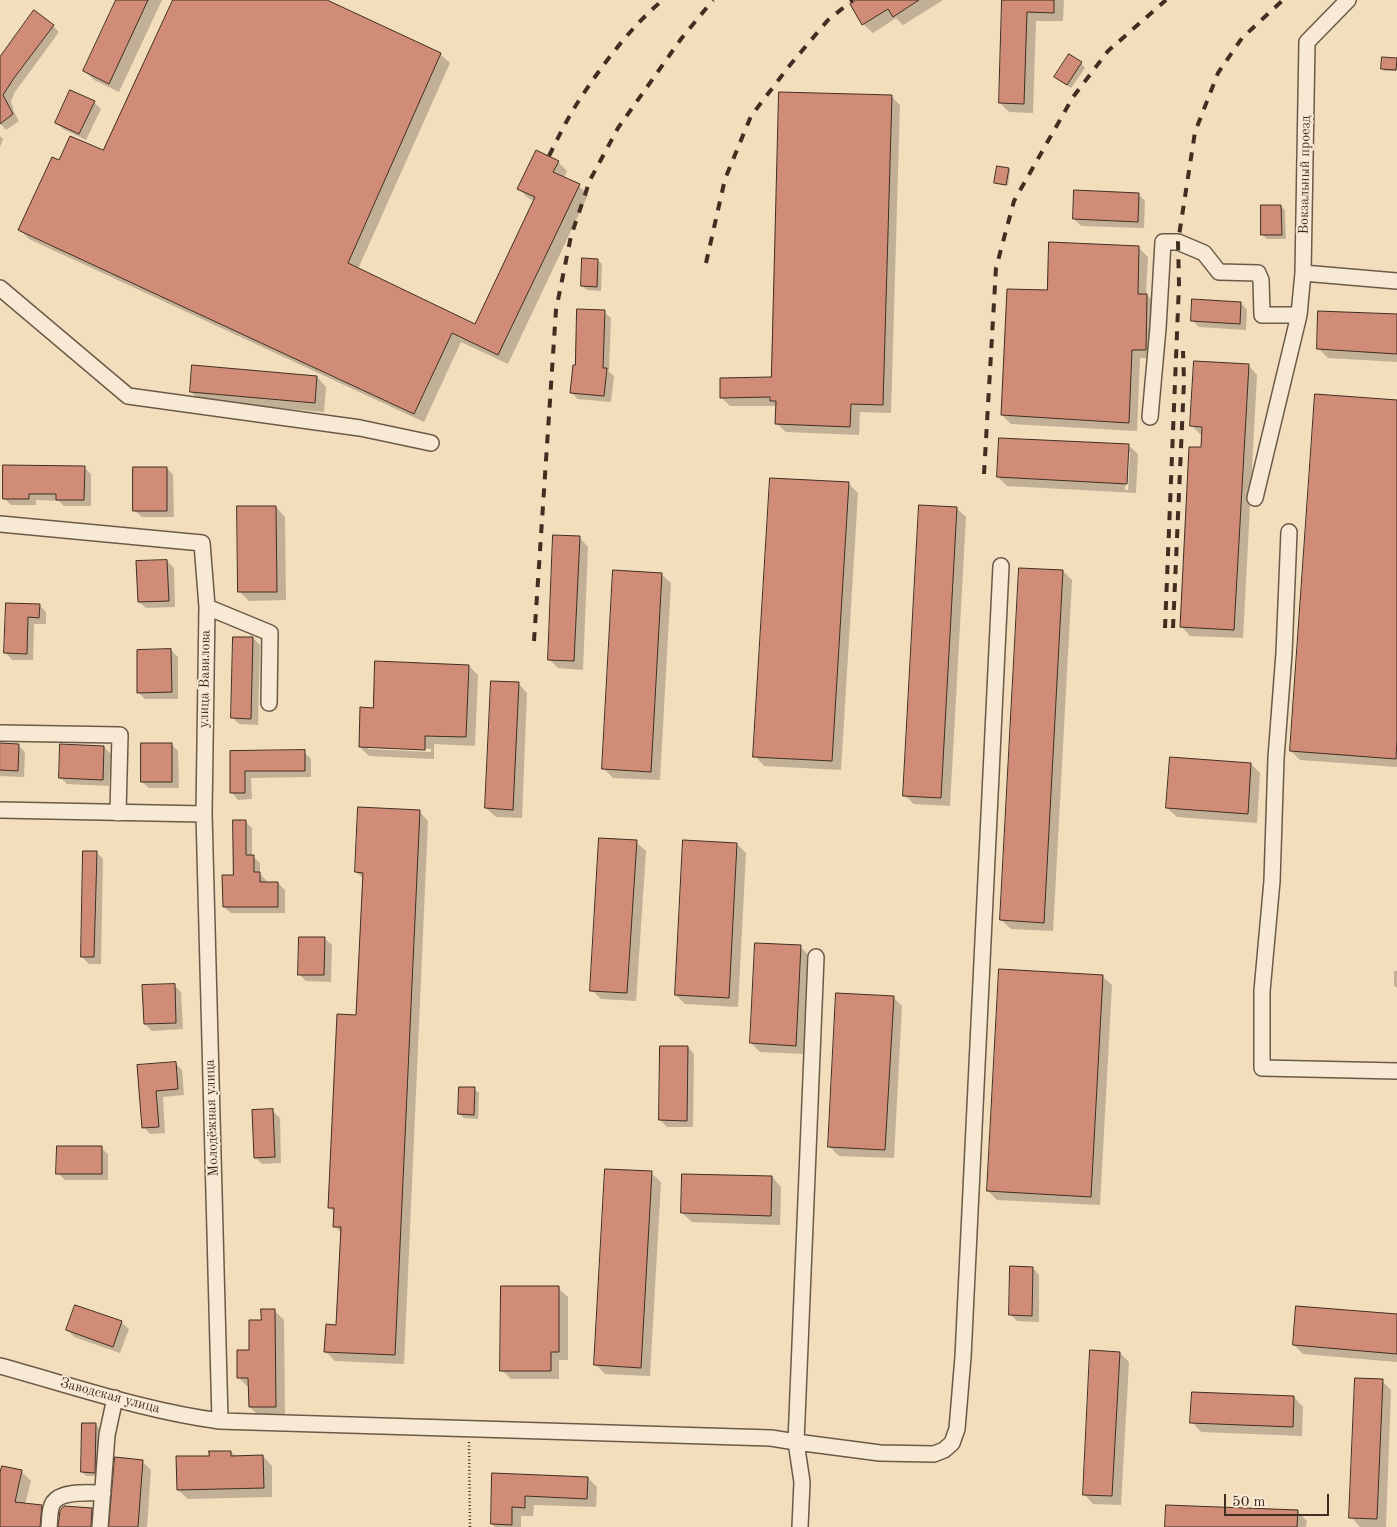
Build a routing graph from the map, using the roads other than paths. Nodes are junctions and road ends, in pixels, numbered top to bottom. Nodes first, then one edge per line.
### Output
1 (1348, 0) edge
2 (1303, 272) junction
3 (1397, 281) edge
4 (0, 288) edge
5 (1299, 315) junction
6 (1150, 417) dead end
7 (431, 444) dead end
8 (1255, 498) dead end
9 (0, 524) edge
10 (1289, 532) dead end
11 (1001, 566) dead end
12 (206, 607) junction
13 (269, 703) dead end
14 (0, 733) edge
15 (0, 810) edge
16 (118, 812) junction
17 (204, 814) junction
18 (816, 957) dead end
19 (1397, 1071) edge
20 (0, 1366) edge
21 (114, 1398) junction
22 (220, 1421) junction
23 (796, 1442) junction
24 (103, 1493) junction
25 (49, 1527) edge
26 (100, 1527) edge
27 (800, 1527) edge

1 - 2 street, Вокзальный проезд
2 - 3 street
2 - 5 street, Вокзальный проезд
4 - 7 street
5 - 6 street
5 - 8 street, Вокзальный проезд
9 - 12 street, улица Вавилова
10 - 19 street
11 - 23 street, Заводская улица
12 - 13 street
12 - 17 street, улица Вавилова
14 - 16 street
15 - 16 street
16 - 17 street
17 - 22 street, Молодёжная улица
18 - 23 street
20 - 21 street, Заводская улица
21 - 22 street, Заводская улица
21 - 24 street
22 - 23 street, Заводская улица
23 - 27 street
24 - 25 street
24 - 26 street

